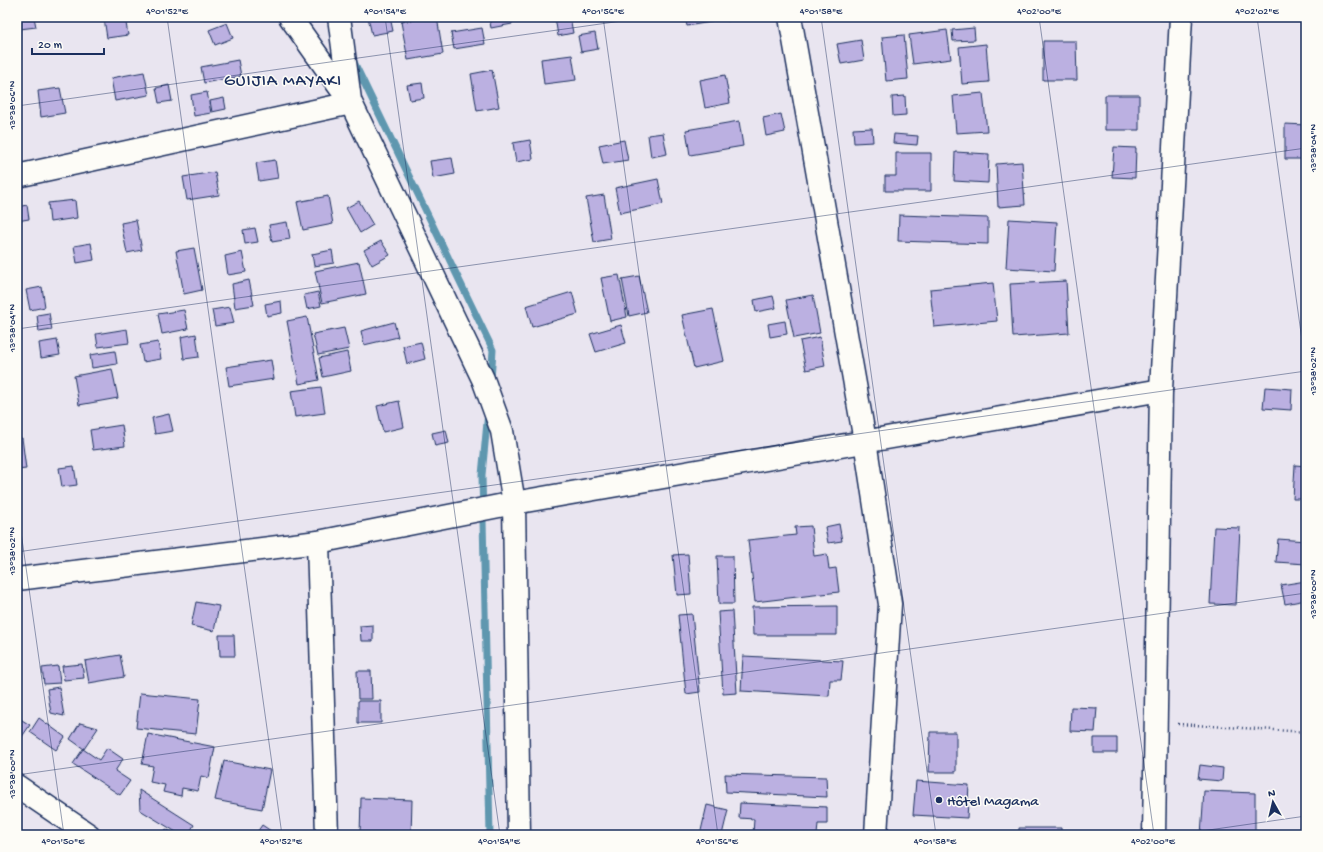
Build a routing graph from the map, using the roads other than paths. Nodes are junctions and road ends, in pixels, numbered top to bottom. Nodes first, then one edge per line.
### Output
1 (290, 17) edge
2 (339, 17) edge
3 (790, 17) edge
4 (1181, 17) edge
5 (351, 103) junction
6 (17, 176) edge
7 (1161, 390) junction
8 (865, 441) junction
9 (514, 503) junction
10 (318, 542) junction
11 (17, 579) edge
12 (17, 786) edge
13 (82, 834) edge
14 (327, 835) edge
15 (519, 835) edge
16 (876, 835) edge
17 (1154, 835) edge

1 - 5 street
2 - 5 street
3 - 8 street
4 - 7 street
5 - 6 street
5 - 9 street
7 - 8 street
7 - 17 street
8 - 9 street
8 - 16 street
9 - 10 street
9 - 15 street
10 - 11 street
10 - 14 street
12 - 13 street

